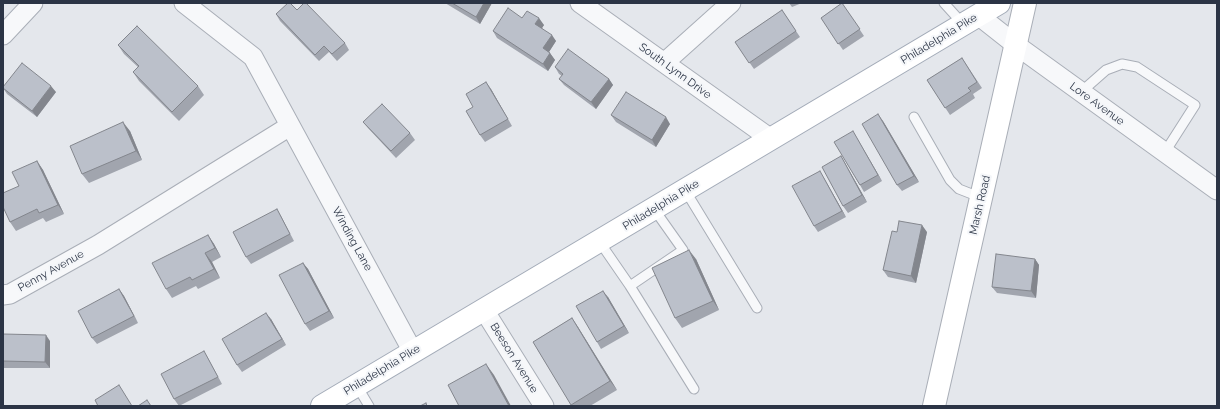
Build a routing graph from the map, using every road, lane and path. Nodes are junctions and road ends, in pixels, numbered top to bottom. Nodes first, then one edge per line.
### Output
1 (34, 3) edge
2 (184, 3) edge
3 (580, 3) edge
4 (730, 3) edge
5 (944, 3) edge
6 (999, 3) edge
7 (1024, 3) edge
8 (971, 20) junction
9 (3, 35) edge
10 (1016, 45) junction
11 (664, 63) junction
12 (1082, 92) junction
13 (914, 117) dead end
14 (290, 126) junction
15 (771, 139) junction
16 (1165, 152) junction
17 (685, 190) junction
18 (1217, 190) edge
19 (982, 198) junction
20 (654, 209) junction
21 (599, 241) junction
22 (630, 286) junction
23 (3, 295) edge
24 (757, 308) dead end
25 (484, 310) junction
26 (414, 352) junction
27 (357, 386) junction
28 (694, 389) dead end
29 (322, 406) edge
30 (369, 406) edge
31 (544, 406) edge
32 (934, 406) edge

1 - 9 street
2 - 14 street, Winding Lane
3 - 11 street, South Lynn Drive
4 - 11 street
5 - 8 lane
6 - 8 main road, Philadelphia Pike
7 - 10 main road, Marsh Road
8 - 10 street, Lore Avenue
8 - 15 main road, Philadelphia Pike
10 - 12 street, Lore Avenue
10 - 19 main road, Marsh Road
11 - 15 street, South Lynn Drive
12 - 16 street, Lore Avenue
12 - 16 lane
13 - 19 lane
14 - 23 street, Penny Avenue
14 - 26 street, Winding Lane
15 - 17 main road, Philadelphia Pike
16 - 18 street, Lore Avenue
17 - 20 main road, Philadelphia Pike
17 - 24 lane
19 - 32 main road, Marsh Road
20 - 21 main road, Philadelphia Pike
20 - 22 lane
21 - 22 lane
21 - 25 main road, Philadelphia Pike
22 - 28 lane
25 - 26 main road, Philadelphia Pike
25 - 31 street, Beeson Avenue
26 - 27 main road, Philadelphia Pike
27 - 29 main road, Philadelphia Pike
27 - 30 lane

